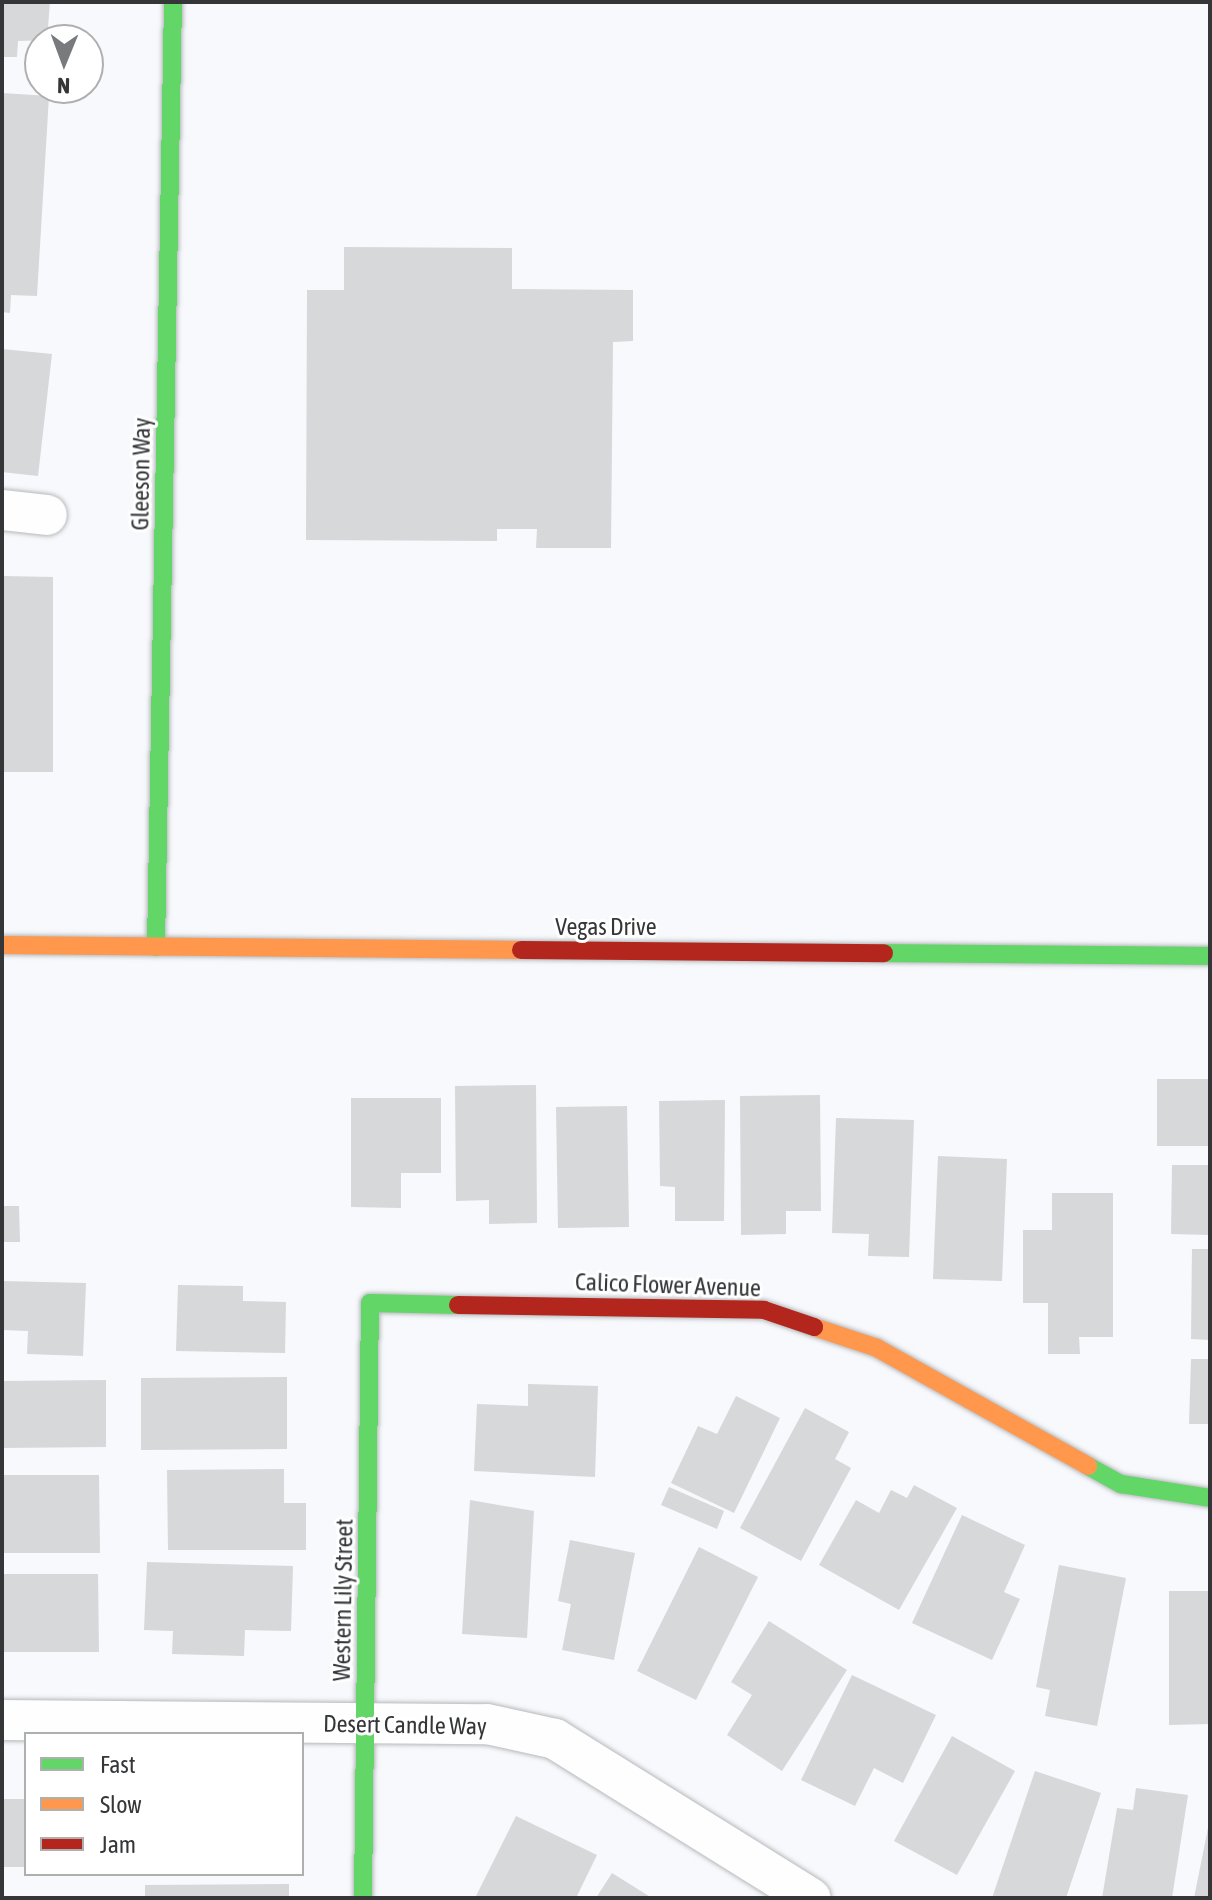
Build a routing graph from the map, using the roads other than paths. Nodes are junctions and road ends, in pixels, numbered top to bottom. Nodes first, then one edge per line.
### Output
1 (173, 2) edge
2 (2, 510) edge
3 (47, 515) dead end
4 (2, 945) edge
5 (156, 947) junction
6 (1210, 956) edge
7 (370, 1303) joint
8 (1210, 1498) edge
9 (2, 1720) edge
10 (366, 1724) junction
11 (363, 1898) edge
12 (810, 1898) edge

1 - 5 street, Gleeson Way
2 - 3 street
4 - 5 street, Vegas Drive
5 - 6 street, Vegas Drive
7 - 8 street, Calico Flower Avenue
7 - 10 street, Western Lily Street
9 - 10 street, Desert Candle Way
10 - 11 street, Western Lily Street
10 - 12 street, Desert Candle Way

